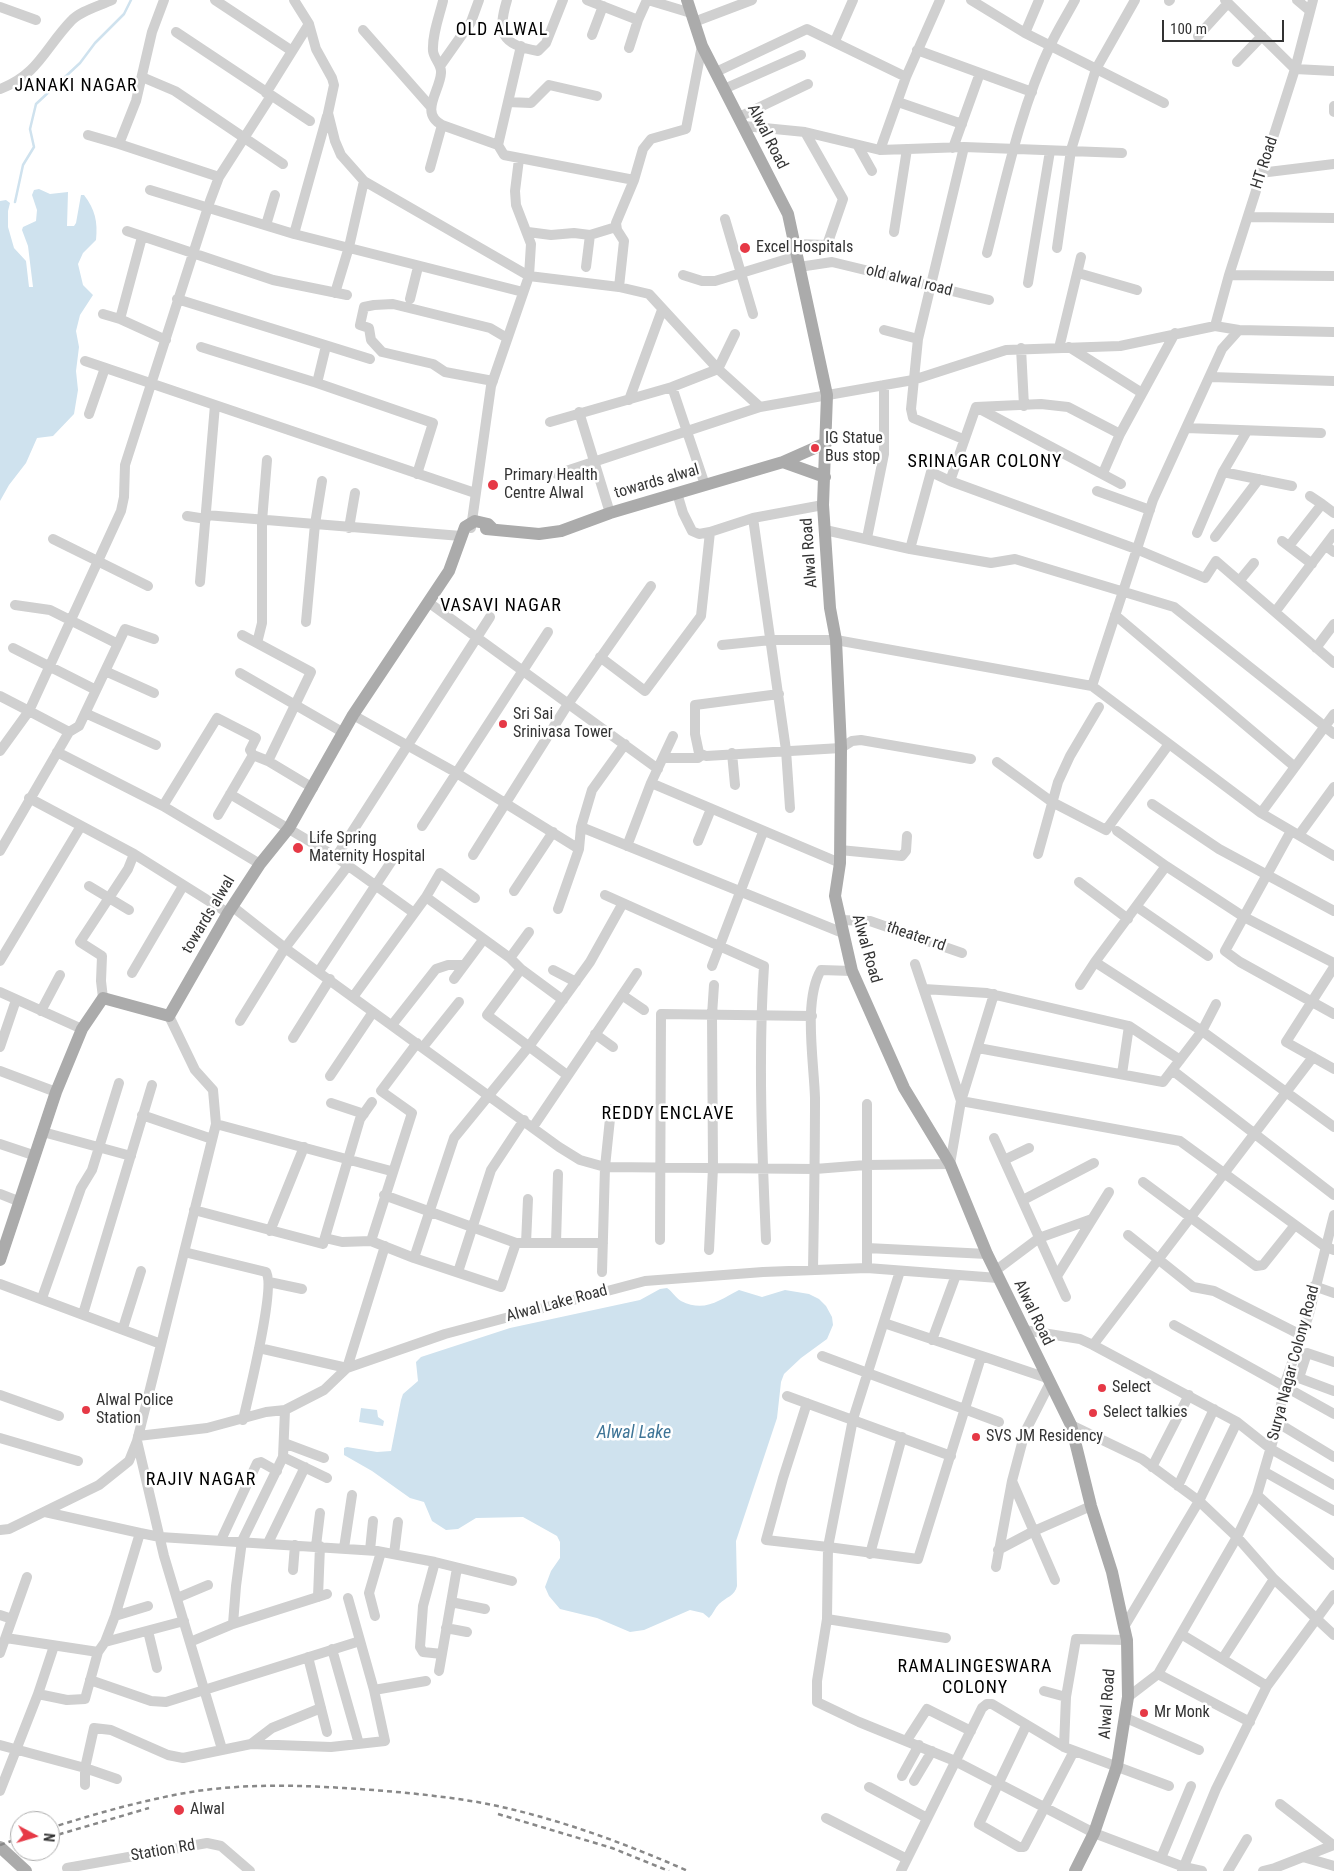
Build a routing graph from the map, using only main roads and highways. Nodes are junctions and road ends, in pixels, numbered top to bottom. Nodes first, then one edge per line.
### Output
1 (691, 12) edge
2 (826, 443) junction
3 (783, 462) junction
4 (825, 477) junction
5 (1, 1252) edge
6 (0, 1847) edge
7 (26, 1871) edge
8 (1075, 1871) edge

1 - 2 main road, Alwal Road
2 - 3 main road, towards alwal
2 - 4 main road, Alwal Road
3 - 4 main road
3 - 5 main road, towards alwal
4 - 8 main road, Alwal Road
6 - 7 main road

